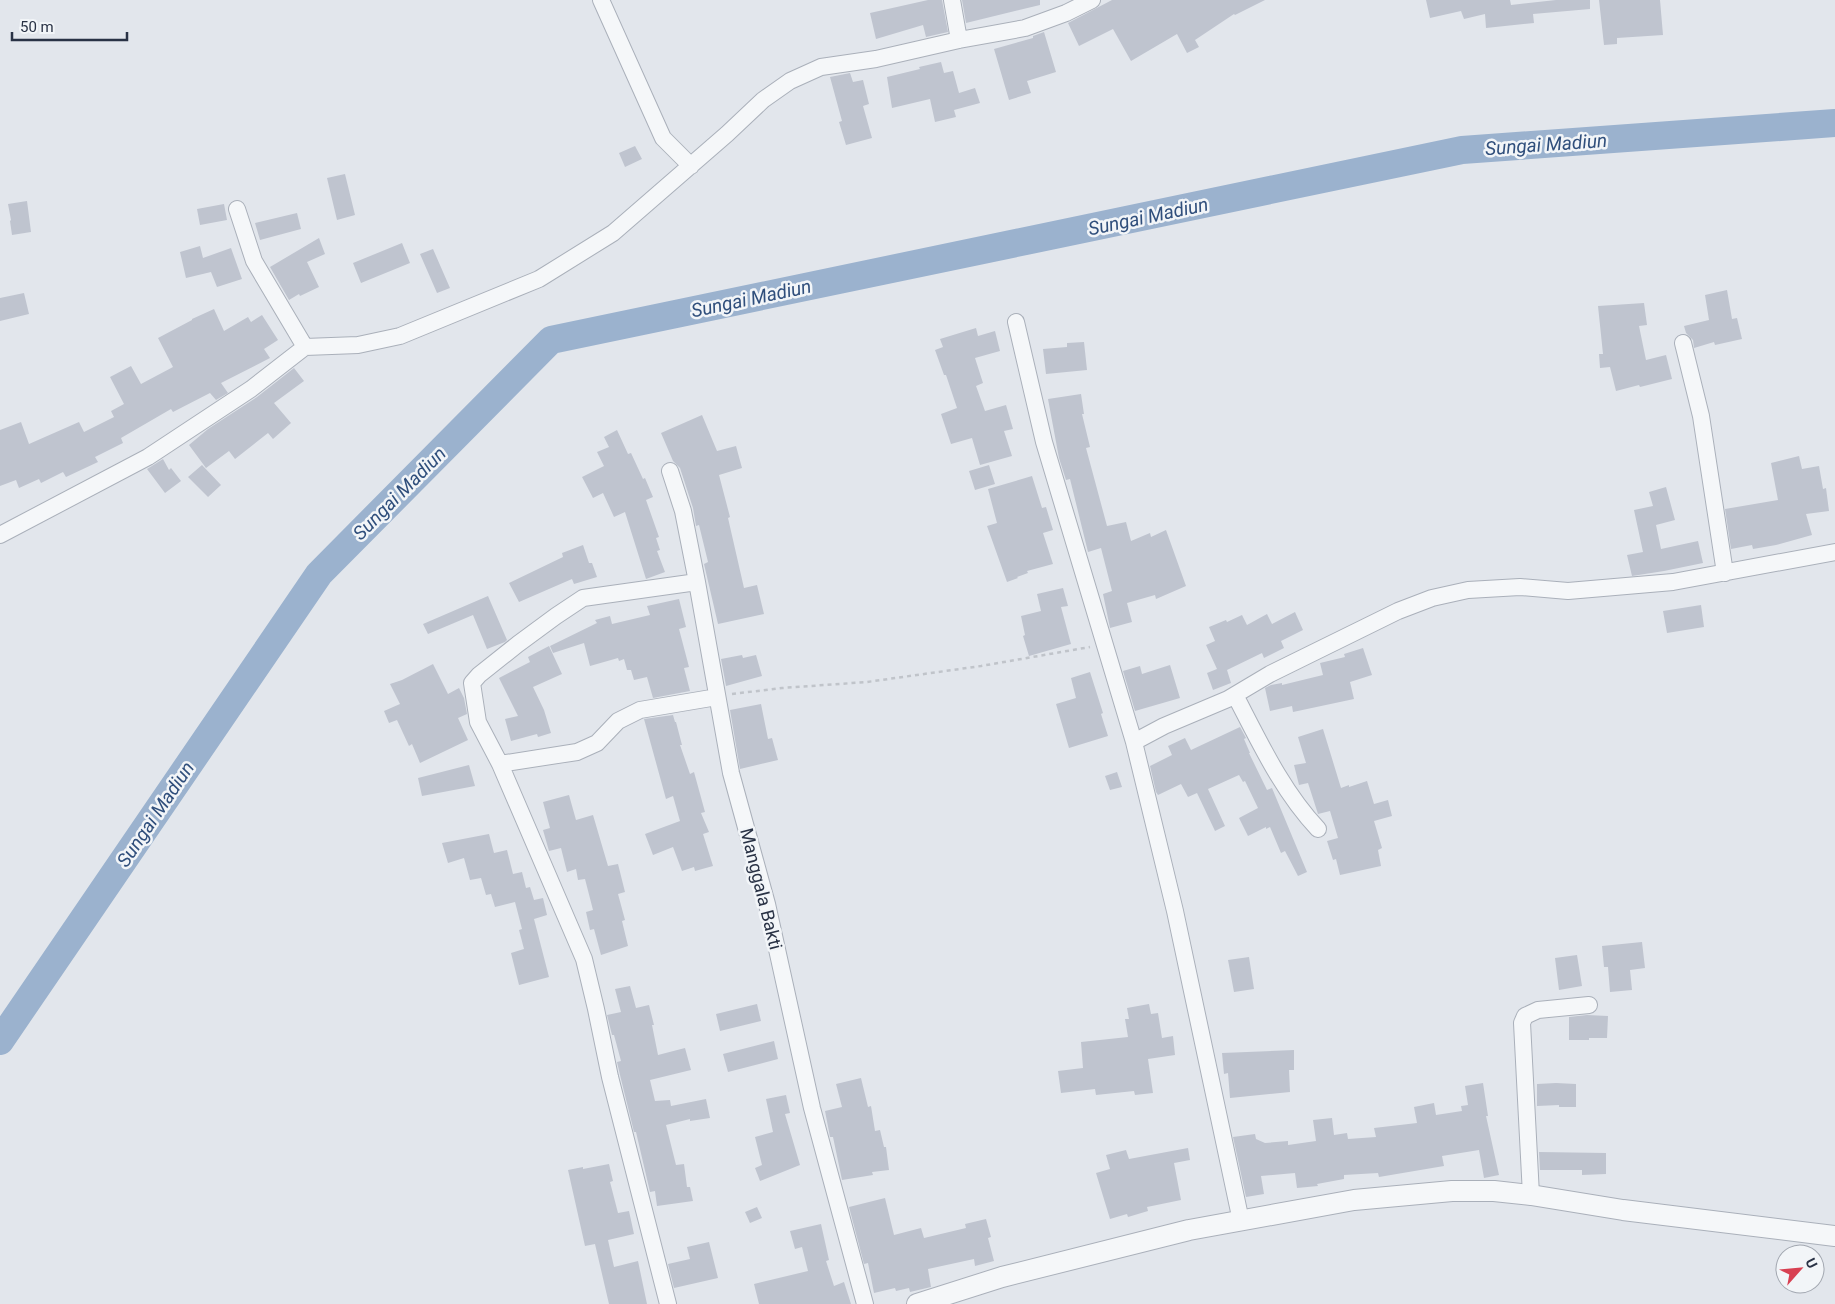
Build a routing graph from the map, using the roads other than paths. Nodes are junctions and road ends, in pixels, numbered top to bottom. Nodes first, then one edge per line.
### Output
1 (601, 0) edge
2 (952, 0) edge
3 (1092, 0) edge
4 (1064, 6) edge
5 (959, 40) junction
6 (691, 166) junction
7 (237, 209) dead end
8 (1016, 322) dead end
9 (1683, 343) dead end
10 (305, 347) junction
11 (670, 471) dead end
12 (0, 535) edge
13 (1835, 552) edge
14 (1725, 573) junction
15 (697, 582) junction
16 (1235, 695) junction
17 (718, 697) junction
18 (1134, 742) junction
19 (500, 764) junction
20 (1318, 829) dead end
21 (1589, 1005) dead end
22 (1532, 1195) junction
23 (1241, 1221) junction
24 (1835, 1236) edge
25 (668, 1304) edge
26 (865, 1304) edge
27 (917, 1304) edge

1 - 6 street
2 - 5 street
3 - 4 street
4 - 5 street
5 - 6 street
6 - 10 street
7 - 10 street
8 - 18 street
9 - 14 street
10 - 12 street
11 - 15 street, Manggala Bakti
13 - 14 street
14 - 16 street
15 - 17 street, Manggala Bakti
15 - 19 street
16 - 18 street
16 - 20 street
17 - 19 street
17 - 26 street, Manggala Bakti
18 - 23 street
19 - 25 street
21 - 22 street
22 - 23 street
22 - 24 street
23 - 27 street

